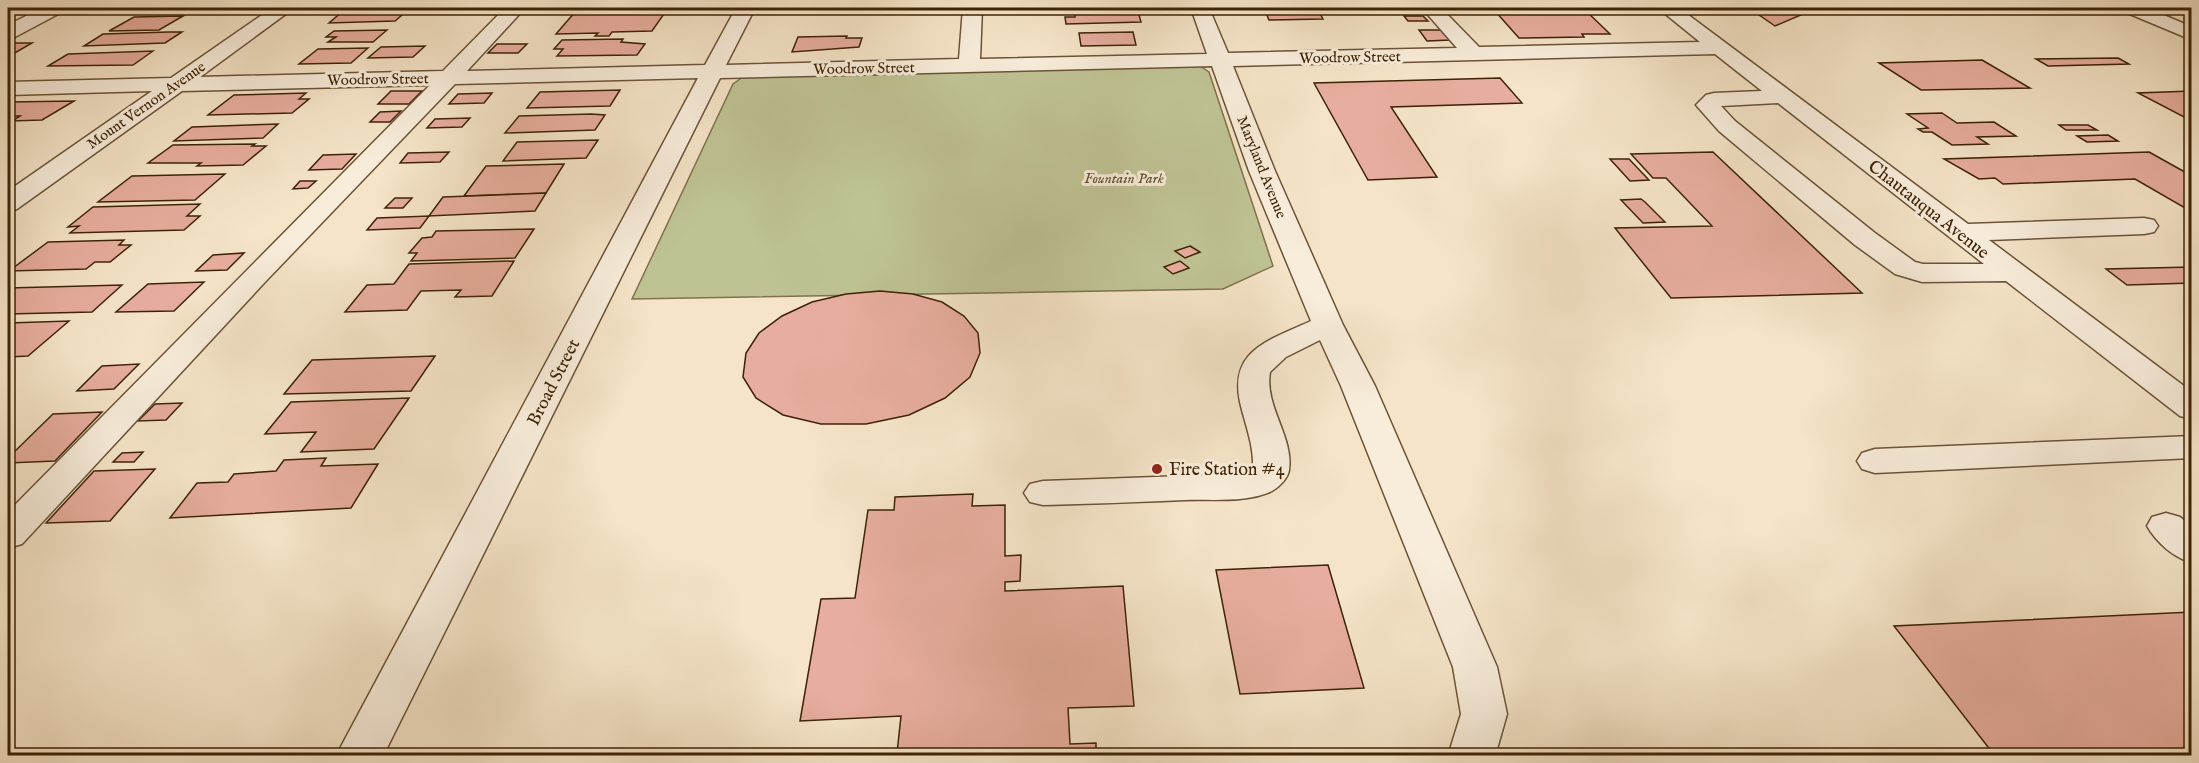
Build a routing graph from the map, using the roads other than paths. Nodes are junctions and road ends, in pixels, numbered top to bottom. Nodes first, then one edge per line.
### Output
1 (55, 8) edge
2 (284, 8) edge
3 (515, 8) edge
4 (745, 8) edge
5 (972, 8) edge
6 (1200, 8) edge
7 (1431, 8) edge
8 (1668, 8) edge
9 (2132, 8) edge
10 (8, 33) edge
11 (2192, 34) edge
12 (1721, 48) junction
13 (1474, 54) junction
14 (1220, 60) junction
15 (969, 65) junction
16 (714, 71) junction
17 (449, 78) junction
18 (176, 84) junction
19 (8, 88) edge
20 (1784, 96) junction
21 (8, 203) edge
22 (2144, 226) dead end
23 (1960, 233) junction
24 (2012, 272) junction
25 (1328, 326) junction
26 (2192, 409) edge
27 (2192, 447) edge
28 (1875, 461) dead end
29 (1042, 493) dead end
30 (8, 535) edge
31 (359, 756) edge
32 (1471, 756) edge

1 - 10 street
2 - 18 street, Mount Vernon Avenue
3 - 17 street
4 - 16 street, Broad Street
5 - 15 street
6 - 14 street, Maryland Avenue
7 - 13 street
8 - 12 street, Chautauqua Avenue
9 - 11 street
12 - 13 street, Woodrow Street
12 - 20 street, Chautauqua Avenue
13 - 14 street, Woodrow Street
14 - 15 street, Woodrow Street
14 - 25 street, Maryland Avenue
15 - 16 street, Woodrow Street
16 - 17 street, Woodrow Street
16 - 31 street, Broad Street
17 - 18 street, Woodrow Street
17 - 30 street
18 - 19 street, Woodrow Street
18 - 21 street, Mount Vernon Avenue
20 - 23 street, Chautauqua Avenue
20 - 24 street
22 - 23 street
23 - 24 street, Chautauqua Avenue
24 - 26 street, Chautauqua Avenue
25 - 29 street
25 - 32 street, Maryland Avenue
27 - 28 street

